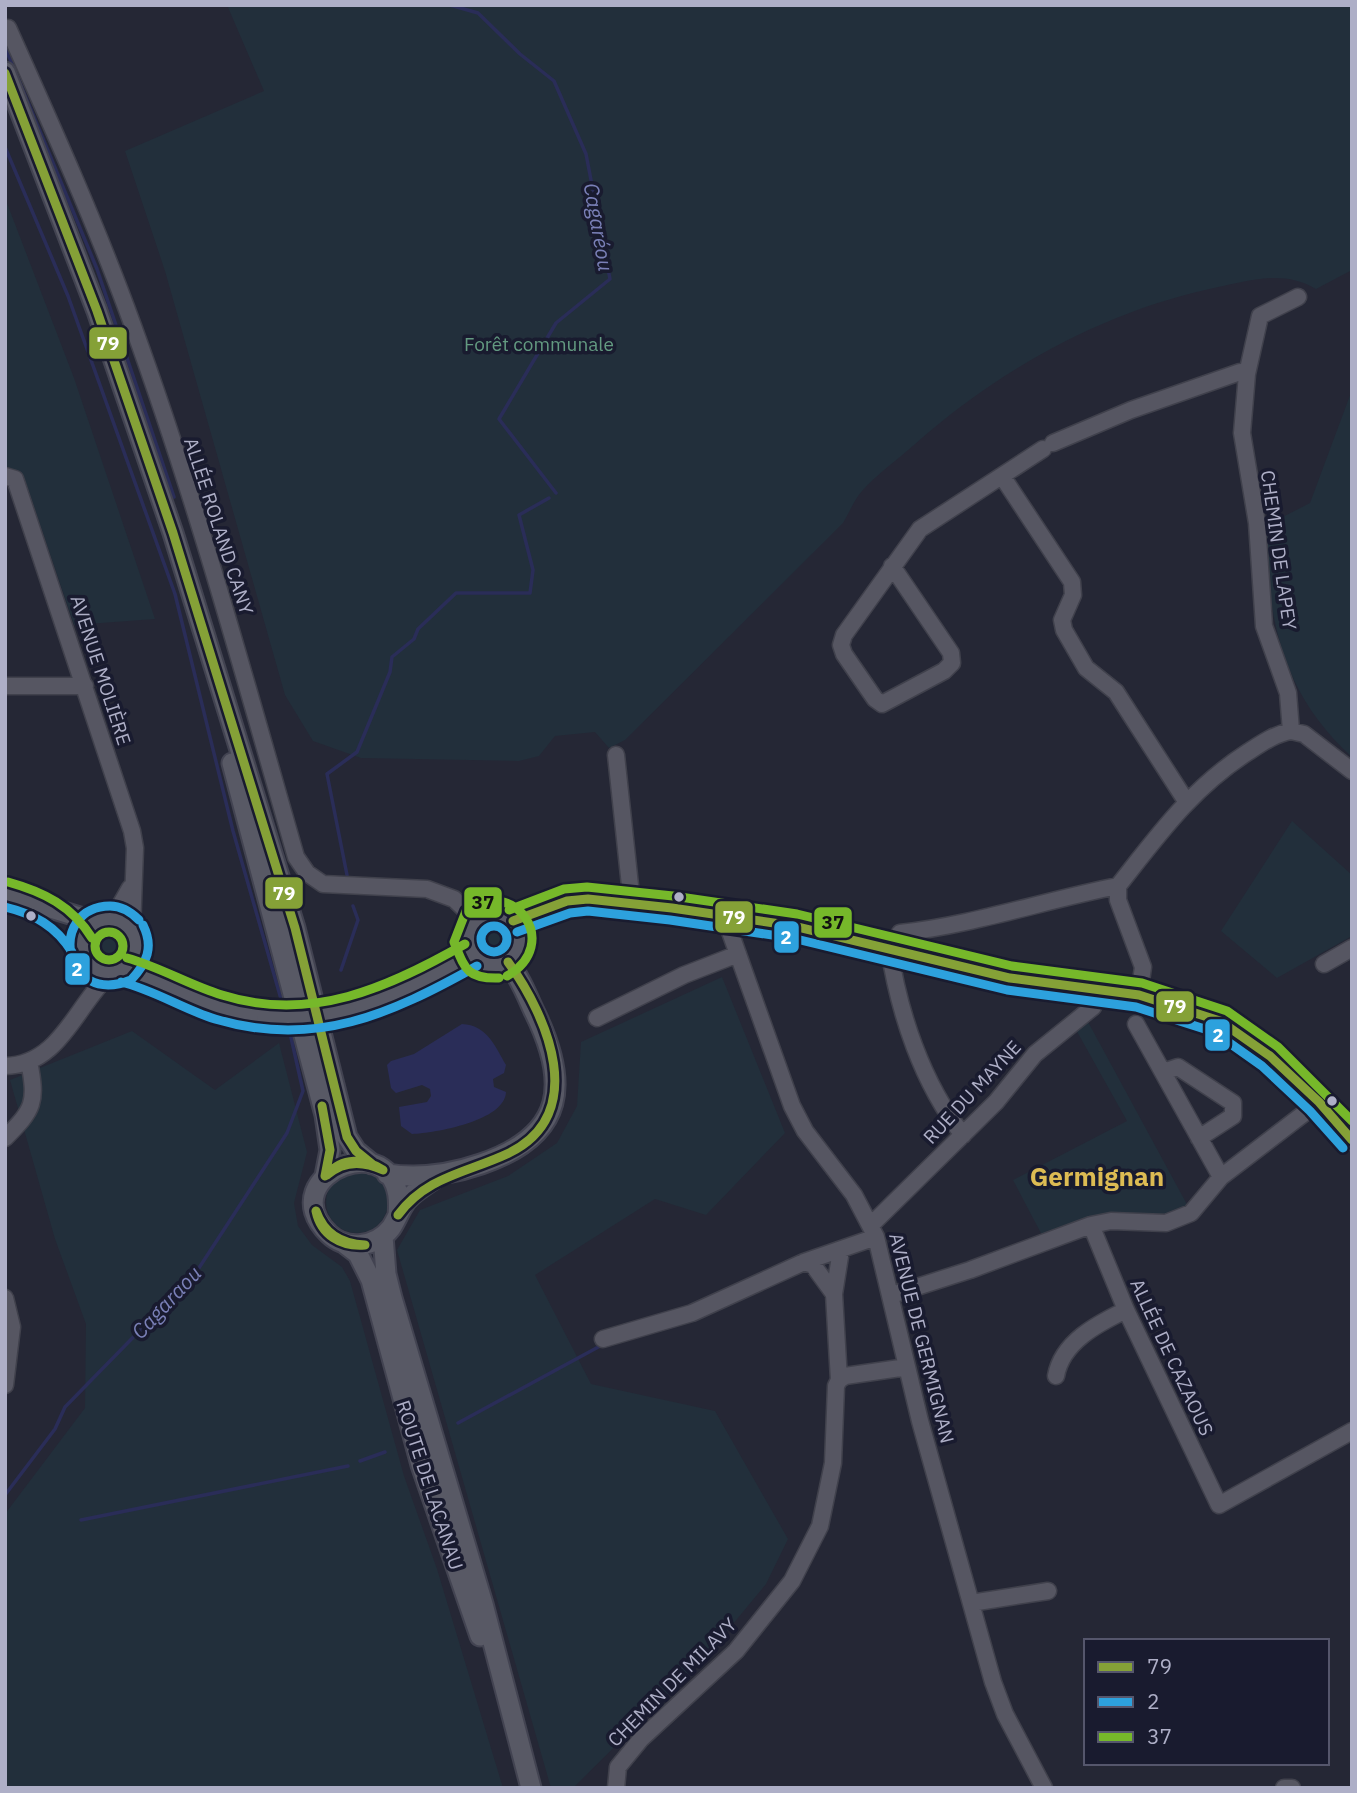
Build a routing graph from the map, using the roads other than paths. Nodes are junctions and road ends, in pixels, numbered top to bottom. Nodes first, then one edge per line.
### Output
1 (8, 28) dead end
2 (5, 72) edge
3 (5, 94) edge
4 (40, 163) junction
5 (1298, 298) dead end
6 (1247, 374) junction
7 (1002, 476) junction
8 (10, 478) edge
9 (892, 566) junction
10 (208, 653) junction
11 (5, 686) edge
12 (85, 686) junction
13 (1291, 731) junction
14 (616, 755) dead end
15 (1352, 771) edge
16 (1186, 801) junction
17 (135, 876) junction
18 (1118, 886) junction
19 (5, 894) edge
20 (632, 904) junction
21 (43, 906) junction
22 (724, 915) junction
23 (475, 919) junction
24 (101, 920) junction
25 (513, 921) junction
26 (135, 939) junction
27 (82, 945) junction
28 (889, 948) junction
29 (1352, 948) edge
30 (738, 954) junction
31 (471, 955) junction
32 (508, 962) junction
33 (1324, 964) dead end
34 (117, 972) junction
35 (169, 985) junction
36 (1102, 989) junction
37 (1139, 995) junction
38 (597, 1018) dead end
39 (1136, 1024) dead end
40 (29, 1061) junction
41 (5, 1066) edge
42 (1163, 1072) junction
43 (1319, 1102) junction
44 (963, 1135) junction
45 (5, 1138) edge
46 (1199, 1138) junction
47 (1352, 1140) edge
48 (379, 1169) junction
49 (324, 1176) junction
50 (437, 1177) junction
51 (1222, 1177) junction
52 (397, 1214) junction
53 (1091, 1225) junction
54 (874, 1230) junction
55 (383, 1236) junction
56 (345, 1244) junction
57 (841, 1250) junction
58 (804, 1262) junction
59 (834, 1294) junction
60 (892, 1295) junction
61 (5, 1298) edge
62 (1126, 1310) junction
63 (604, 1339) dead end
64 (906, 1367) junction
65 (1056, 1376) dead end
66 (839, 1380) junction
67 (5, 1385) edge
68 (1352, 1431) edge
69 (1048, 1591) dead end
70 (971, 1603) junction
71 (514, 1731) junction
72 (531, 1788) edge
73 (616, 1788) edge
74 (1044, 1788) edge
75 (1284, 1788) edge
76 (1292, 1788) edge

1 - 23 street, ALLÉE ROLAND CANY
2 - 4 main road
3 - 4 main road
4 - 10 main road
5 - 6 street, CHEMIN DE LAPEY
6 - 7 street
6 - 13 street, CHEMIN DE LAPEY
7 - 9 street
7 - 16 street
8 - 12 street, AVENUE MOLIÈRE
9 - 9 street
10 - 48 main road
10 - 49 main road
11 - 12 street
12 - 17 street, AVENUE MOLIÈRE
13 - 15 street
13 - 16 street
14 - 20 street
16 - 18 street
17 - 24 street
17 - 26 street, AVENUE MOLIÈRE
18 - 28 street
18 - 37 street
19 - 21 main road
20 - 22 main road
20 - 25 main road
21 - 24 main road
21 - 27 main road
22 - 28 main road
22 - 30 street, AVENUE DE GERMIGNAN
23 - 25 main road
23 - 31 main road
24 - 26 main road
24 - 27 main road
25 - 32 main road
26 - 34 main road
26 - 35 main road
27 - 34 main road
28 - 36 main road
28 - 44 street
29 - 33 street
30 - 38 street
30 - 54 street, AVENUE DE GERMIGNAN
31 - 32 main road
31 - 35 main road, bridge
32 - 50 main road
34 - 35 main road
34 - 40 street
36 - 37 main road
36 - 44 street, RUE DU MAYNE
37 - 43 main road
39 - 42 street
40 - 41 street
40 - 45 street
42 - 46 street
42 - 46 street
43 - 47 main road
43 - 51 street
44 - 54 street, RUE DU MAYNE
46 - 51 street
48 - 49 main road
48 - 50 main road
48 - 52 main road
49 - 56 main road
50 - 52 main road
51 - 53 street
52 - 55 main road
53 - 60 street
53 - 62 street, ALLÉE DE CAZAOUS
54 - 57 street
54 - 60 street, AVENUE DE GERMIGNAN
55 - 56 main road
55 - 71 main road, ROUTE DE LACANAU
56 - 71 main road, ROUTE DE LACANAU
57 - 58 street
57 - 59 street, CHEMIN DE MILAVY
58 - 59 street
58 - 63 street
59 - 66 street, CHEMIN DE MILAVY
60 - 64 street, AVENUE DE GERMIGNAN
61 - 67 street
62 - 65 street
62 - 68 street, ALLÉE DE CAZAOUS
64 - 66 street
64 - 70 street, AVENUE DE GERMIGNAN
66 - 73 street, CHEMIN DE MILAVY
69 - 70 street
70 - 74 street, AVENUE DE GERMIGNAN
71 - 72 main road, ROUTE DE LACANAU
75 - 76 street

